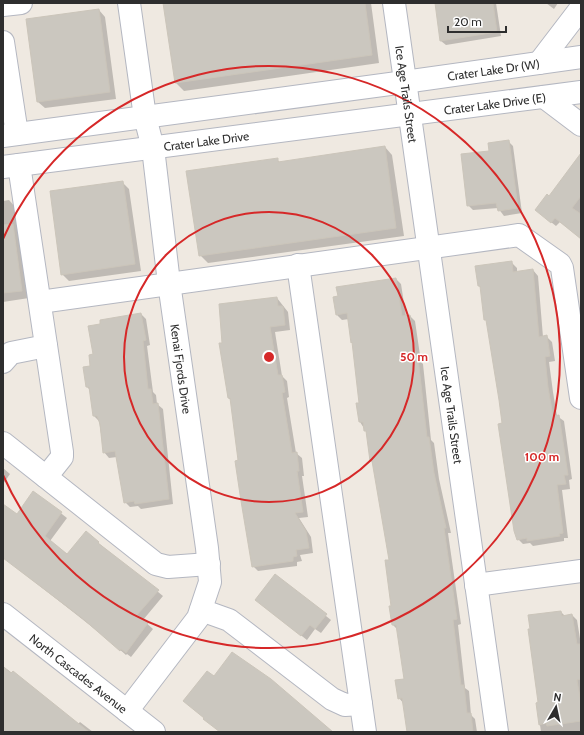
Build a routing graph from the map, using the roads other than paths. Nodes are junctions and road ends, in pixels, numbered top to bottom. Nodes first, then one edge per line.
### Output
1 (21, 3) edge
2 (129, 3) edge
3 (394, 3) edge
4 (3, 5) edge
5 (581, 8) edge
6 (3, 42) edge
7 (581, 57) edge
8 (539, 63) junction
9 (405, 82) junction
10 (581, 92) edge
11 (544, 97) junction
12 (410, 115) junction
13 (145, 117) junction
14 (581, 125) edge
15 (10, 135) edge
16 (153, 148) junction
17 (11, 166) edge
18 (428, 246) junction
19 (298, 265) junction
20 (169, 283) junction
21 (40, 302) junction
22 (46, 346) junction
23 (3, 362) edge
24 (581, 398) edge
25 (3, 443) edge
26 (46, 477) junction
27 (208, 564) junction
28 (581, 571) edge
29 (476, 585) junction
30 (201, 610) junction
31 (3, 614) edge
32 (361, 704) junction
33 (127, 711) junction
34 (154, 732) edge
35 (365, 732) edge
36 (497, 732) edge

1 - 4 street
2 - 13 street, Kenai Fjords Drive
3 - 9 street, Ice Age Trails Street
5 - 8 street
6 - 15 street
7 - 8 street, Crater Lake Dr (W)
8 - 9 street, Crater Lake Dr (W)
9 - 12 street, Ice Age Trails Street
9 - 13 street
10 - 11 street, Crater Lake Drive (E)
11 - 12 street, Crater Lake Drive (E)
11 - 14 street
12 - 16 street, Crater Lake Drive
12 - 18 street, Ice Age Trails Street
13 - 15 street
13 - 16 street, Kenai Fjords Drive
16 - 17 street, Crater Lake Drive
16 - 20 street, Kenai Fjords Drive
17 - 21 street
18 - 19 street
18 - 24 street
18 - 29 street, Ice Age Trails Street
19 - 20 street
19 - 32 street
20 - 21 street
20 - 27 street, Kenai Fjords Drive
21 - 22 street
22 - 23 street
22 - 26 street
25 - 26 street
26 - 27 street
27 - 30 street, Kenai Fjords Drive
28 - 29 street
29 - 36 street, Ice Age Trails Street
30 - 32 street
30 - 33 street, Kenai Fjords Drive
31 - 33 street, North Cascades Avenue
32 - 35 street
33 - 34 street, North Cascades Avenue

